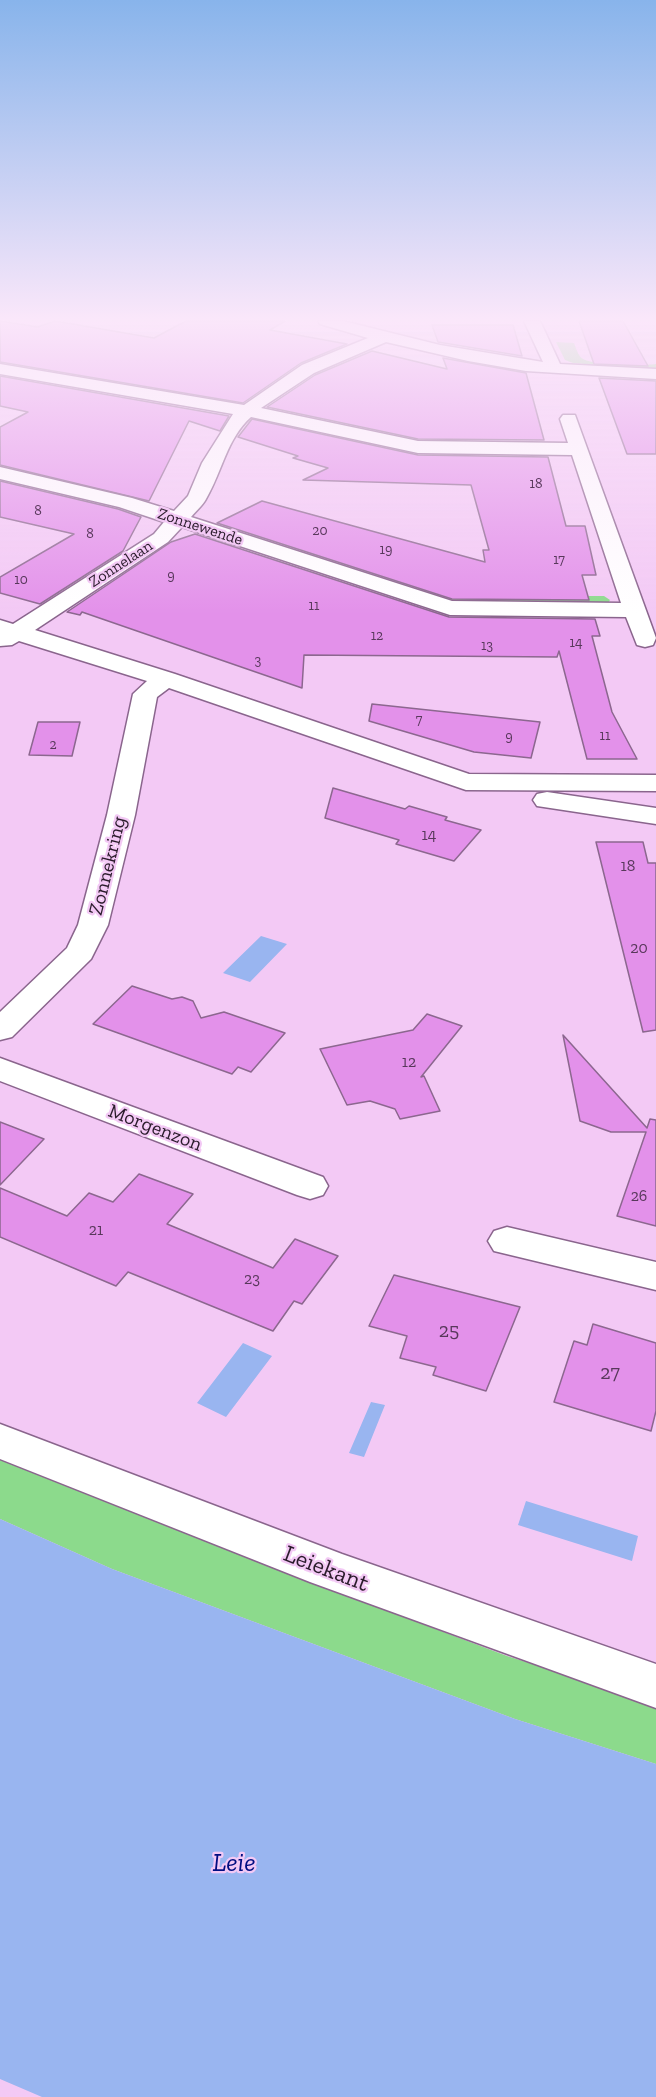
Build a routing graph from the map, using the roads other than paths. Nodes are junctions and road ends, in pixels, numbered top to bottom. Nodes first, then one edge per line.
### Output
1 (239, 419) edge
2 (283, 419) edge
3 (0, 473) edge
4 (176, 520) junction
5 (631, 598) junction
6 (6, 634) edge
7 (645, 640) dead end
8 (166, 679) junction
9 (466, 782) junction
10 (656, 783) edge
11 (656, 816) edge
12 (0, 1030) edge
13 (0, 1069) edge
14 (310, 1186) dead end
15 (507, 1241) dead end
16 (656, 1276) edge
17 (0, 1441) edge
18 (656, 1686) edge

1 - 4 street, Zonnelaan
2 - 5 street
3 - 4 street, Zonnewende
4 - 5 street, Zonnewende
4 - 6 street, Zonnelaan
5 - 7 street
6 - 8 street
8 - 9 street
8 - 12 street, Zonnekring
9 - 10 street
9 - 11 street
13 - 14 street, Morgenzon
15 - 16 street
17 - 18 street, Leiekant

